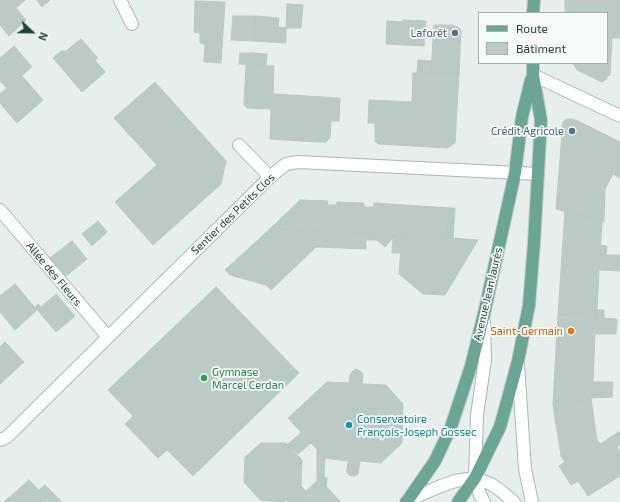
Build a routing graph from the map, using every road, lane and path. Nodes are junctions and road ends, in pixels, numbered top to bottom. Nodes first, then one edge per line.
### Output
1 (120, 0) edge
2 (534, 0) edge
3 (533, 12) edge
4 (132, 24) dead end
5 (533, 69) edge
6 (620, 116) edge
7 (239, 145) dead end
8 (515, 173) junction
9 (538, 174) junction
10 (270, 177) junction
11 (0, 210) edge
12 (484, 314) junction
13 (108, 338) junction
14 (518, 361) junction
15 (0, 440) edge
16 (475, 478) junction
17 (407, 501) edge
18 (458, 502) edge
19 (484, 502) edge
20 (514, 502) edge
21 (532, 502) edge

1 - 4 street
2 - 3 main road
5 - 6 street
5 - 8 main road, Avenue Jean Jaurès
5 - 9 main road
7 - 10 street
8 - 9 street, Sentier des Petits Clos
8 - 10 street, Sentier des Petits Clos
8 - 12 main road, Avenue Jean Jaurès
9 - 14 main road
10 - 13 street, Sentier des Petits Clos
11 - 13 street, Allée des Fleurs
12 - 16 street
12 - 17 main road, Avenue Jean Jaurès
13 - 15 street, Sentier des Petits Clos
14 - 16 main road
14 - 21 street
16 - 17 street
16 - 18 main road
16 - 19 street
16 - 20 street

